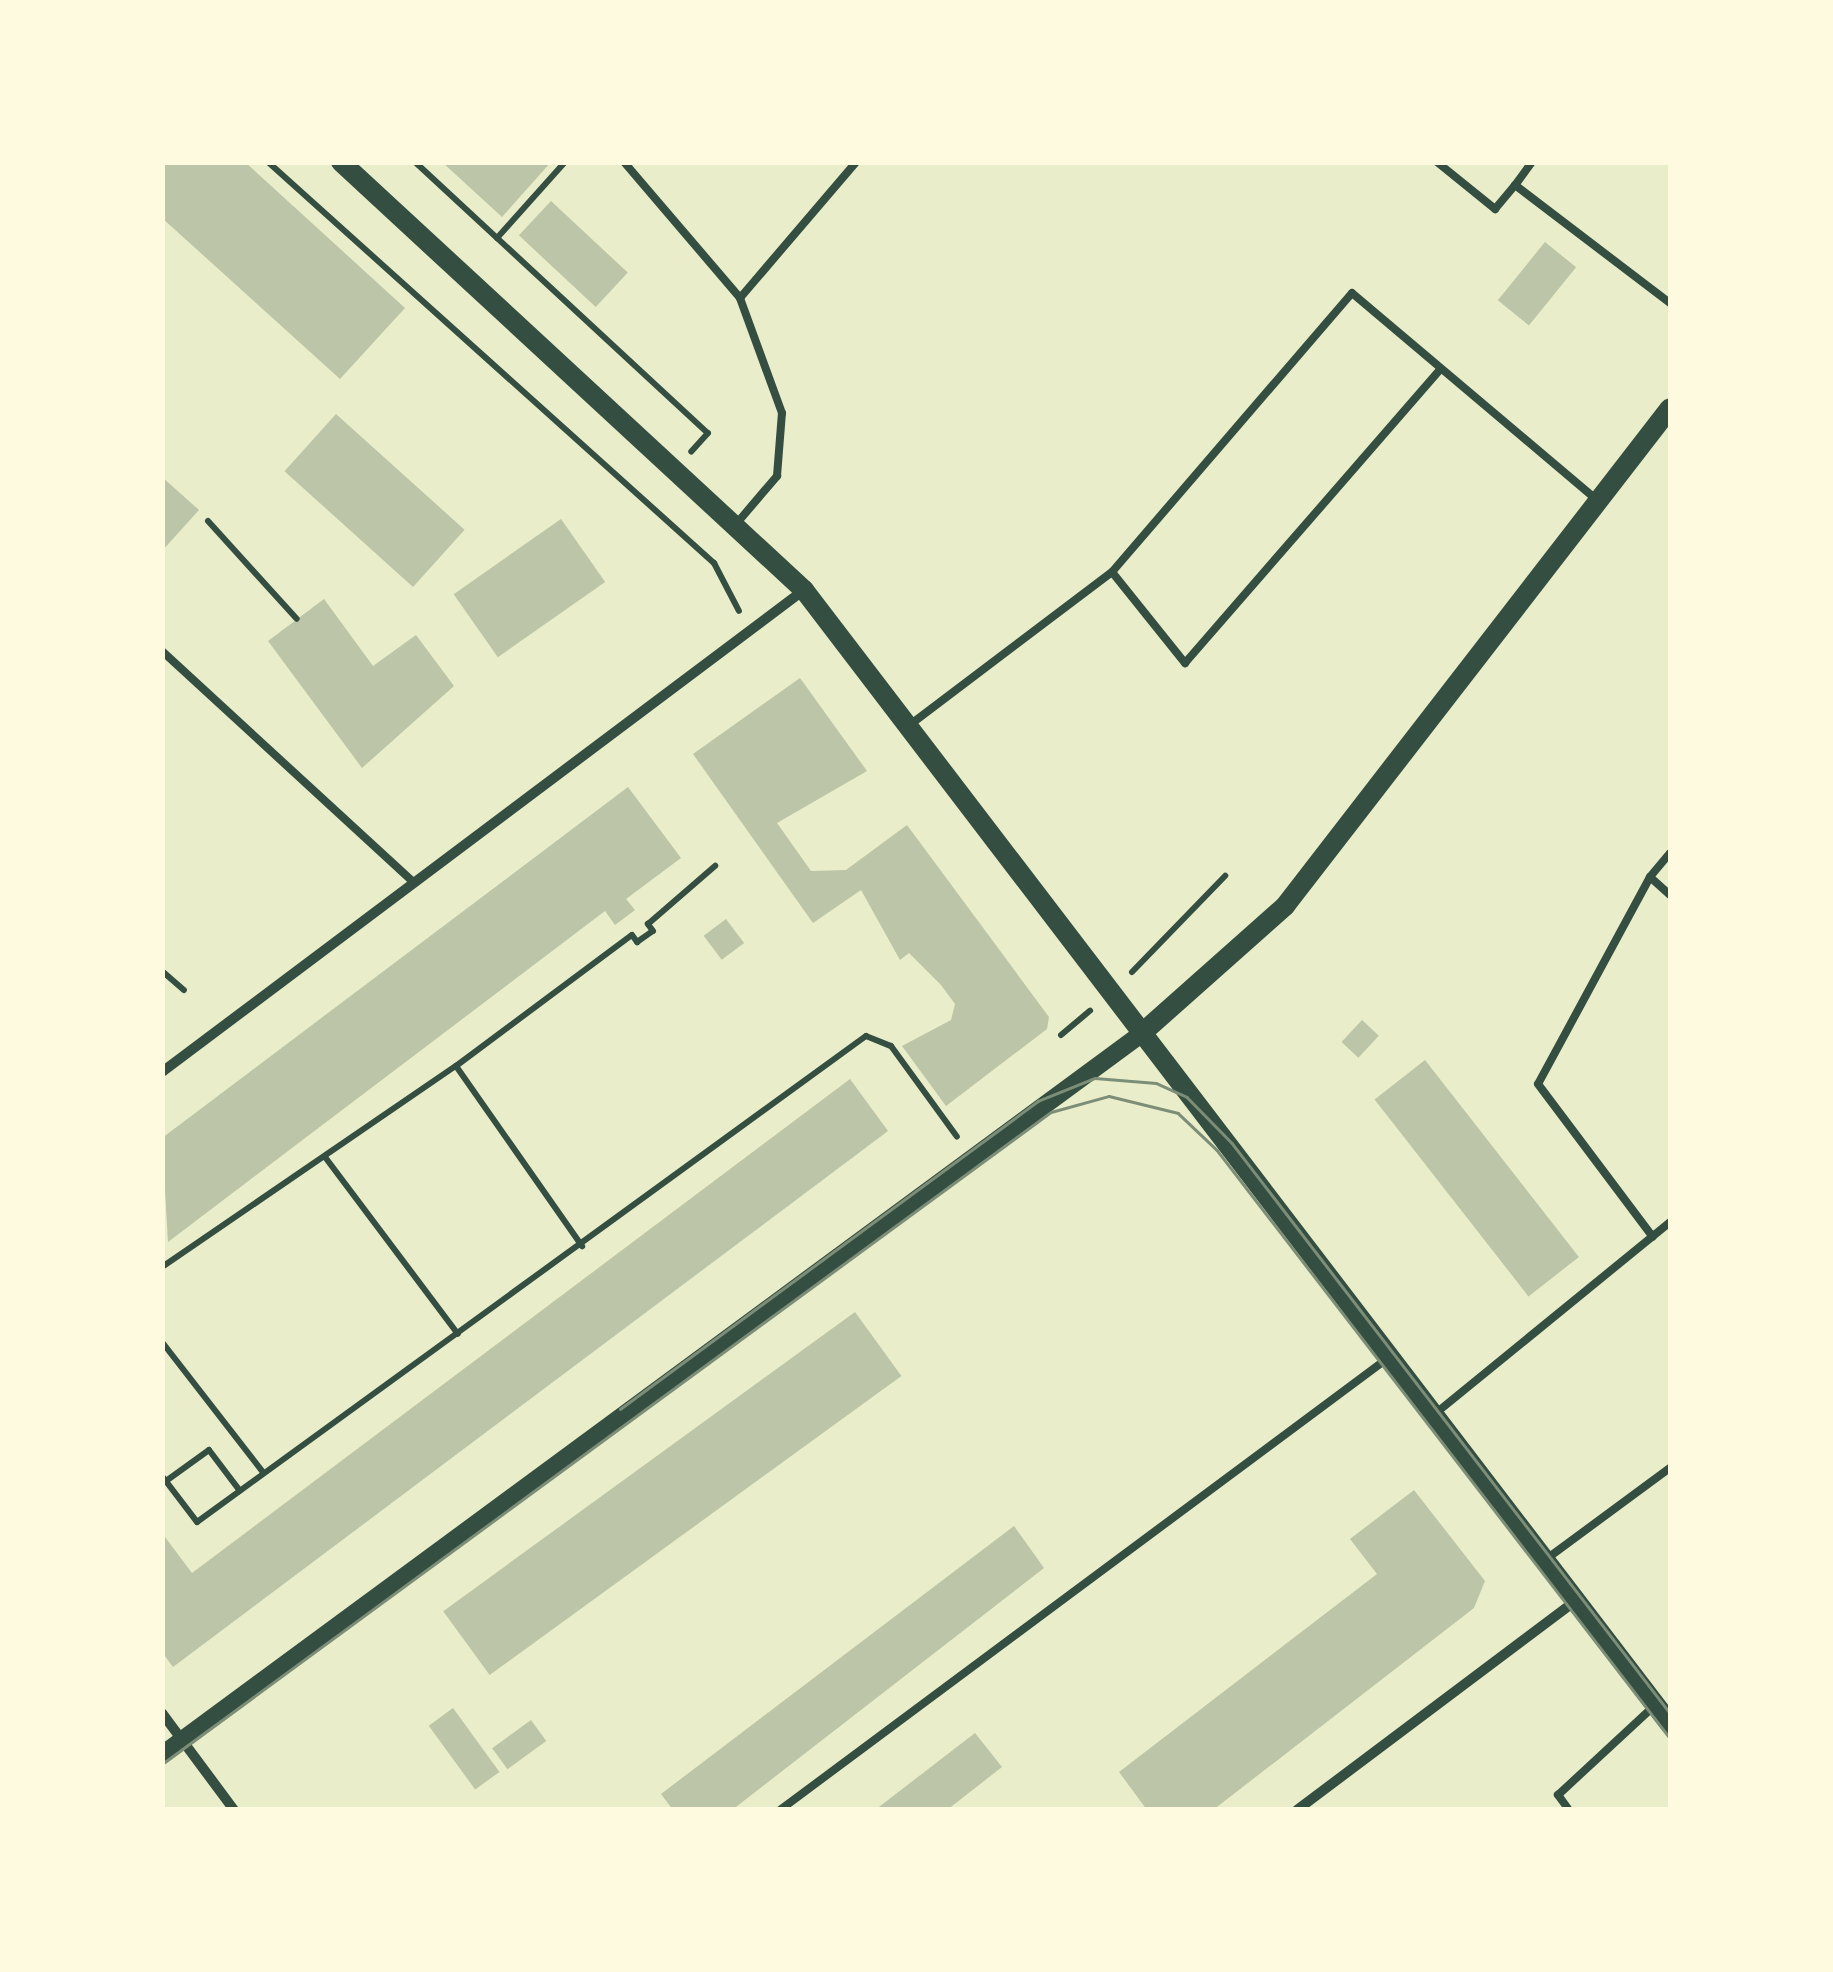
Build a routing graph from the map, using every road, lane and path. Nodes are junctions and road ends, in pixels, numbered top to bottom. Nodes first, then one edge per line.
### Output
1 (268, 162) edge
2 (341, 162) edge
3 (415, 162) edge
4 (565, 162) edge
5 (624, 162) edge
6 (856, 162) edge
7 (1437, 162) edge
8 (1532, 162) edge
9 (1515, 185) junction
10 (497, 238) junction
11 (740, 298) junction
12 (1670, 303) edge
13 (1440, 370) junction
14 (1670, 408) edge
15 (677, 468) junction
16 (1599, 501) junction
17 (208, 521) dead end
18 (737, 523) junction
19 (1112, 572) junction
20 (804, 590) junction
21 (297, 619) dead end
22 (751, 633) junction
23 (162, 651) edge
24 (911, 724) junction
25 (1670, 854) edge
26 (716, 866) dead end
27 (1225, 876) dead end
28 (1650, 877) junction
29 (413, 882) junction
30 (1670, 895) edge
31 (1151, 953) dead end
32 (162, 971) edge
33 (184, 990) dead end
34 (1141, 1034) junction
35 (456, 1066) junction
36 (162, 1072) edge
37 (324, 1157) junction
38 (972, 1159) junction
39 (1670, 1222) edge
40 (1653, 1237) junction
41 (582, 1246) junction
42 (162, 1267) edge
43 (458, 1334) junction
44 (162, 1342) edge
45 (1388, 1358) junction
46 (1433, 1416) junction
47 (1670, 1468) edge
48 (263, 1472) junction
49 (164, 1479) edge
50 (240, 1490) junction
51 (1545, 1561) junction
52 (1576, 1601) junction
53 (1656, 1705) junction
54 (162, 1714) edge
55 (1670, 1724) edge
56 (182, 1740) junction
57 (162, 1755) edge
58 (234, 1810) edge
59 (780, 1810) edge
60 (1297, 1810) edge
61 (1569, 1810) edge

1 - 22 path
2 - 15 main road
3 - 10 path
4 - 10 path
5 - 11 lane
6 - 11 lane
7 - 9 lane
8 - 9 lane
9 - 12 lane
10 - 15 path
11 - 18 lane
13 - 16 lane
13 - 19 lane
13 - 19 lane
14 - 16 main road
15 - 18 main road
16 - 34 main road
17 - 21 path
18 - 20 main road
19 - 24 lane
20 - 22 street
20 - 24 main road
22 - 29 street
23 - 29 lane
24 - 34 main road
25 - 28 lane
26 - 35 path
27 - 31 path
28 - 30 lane
28 - 40 lane
29 - 36 street
32 - 33 path
34 - 38 street
34 - 45 main road
35 - 37 path
35 - 41 path
37 - 42 path
37 - 43 path
38 - 41 path
38 - 56 street
39 - 40 lane
40 - 46 lane
41 - 43 path
43 - 48 path
44 - 48 path
45 - 46 main road
45 - 59 lane
46 - 51 main road
47 - 51 lane
48 - 50 path
49 - 50 path
49 - 50 path
51 - 52 main road
52 - 53 main road
52 - 60 street
53 - 55 main road
53 - 61 lane
54 - 56 street
56 - 57 street
56 - 58 street

